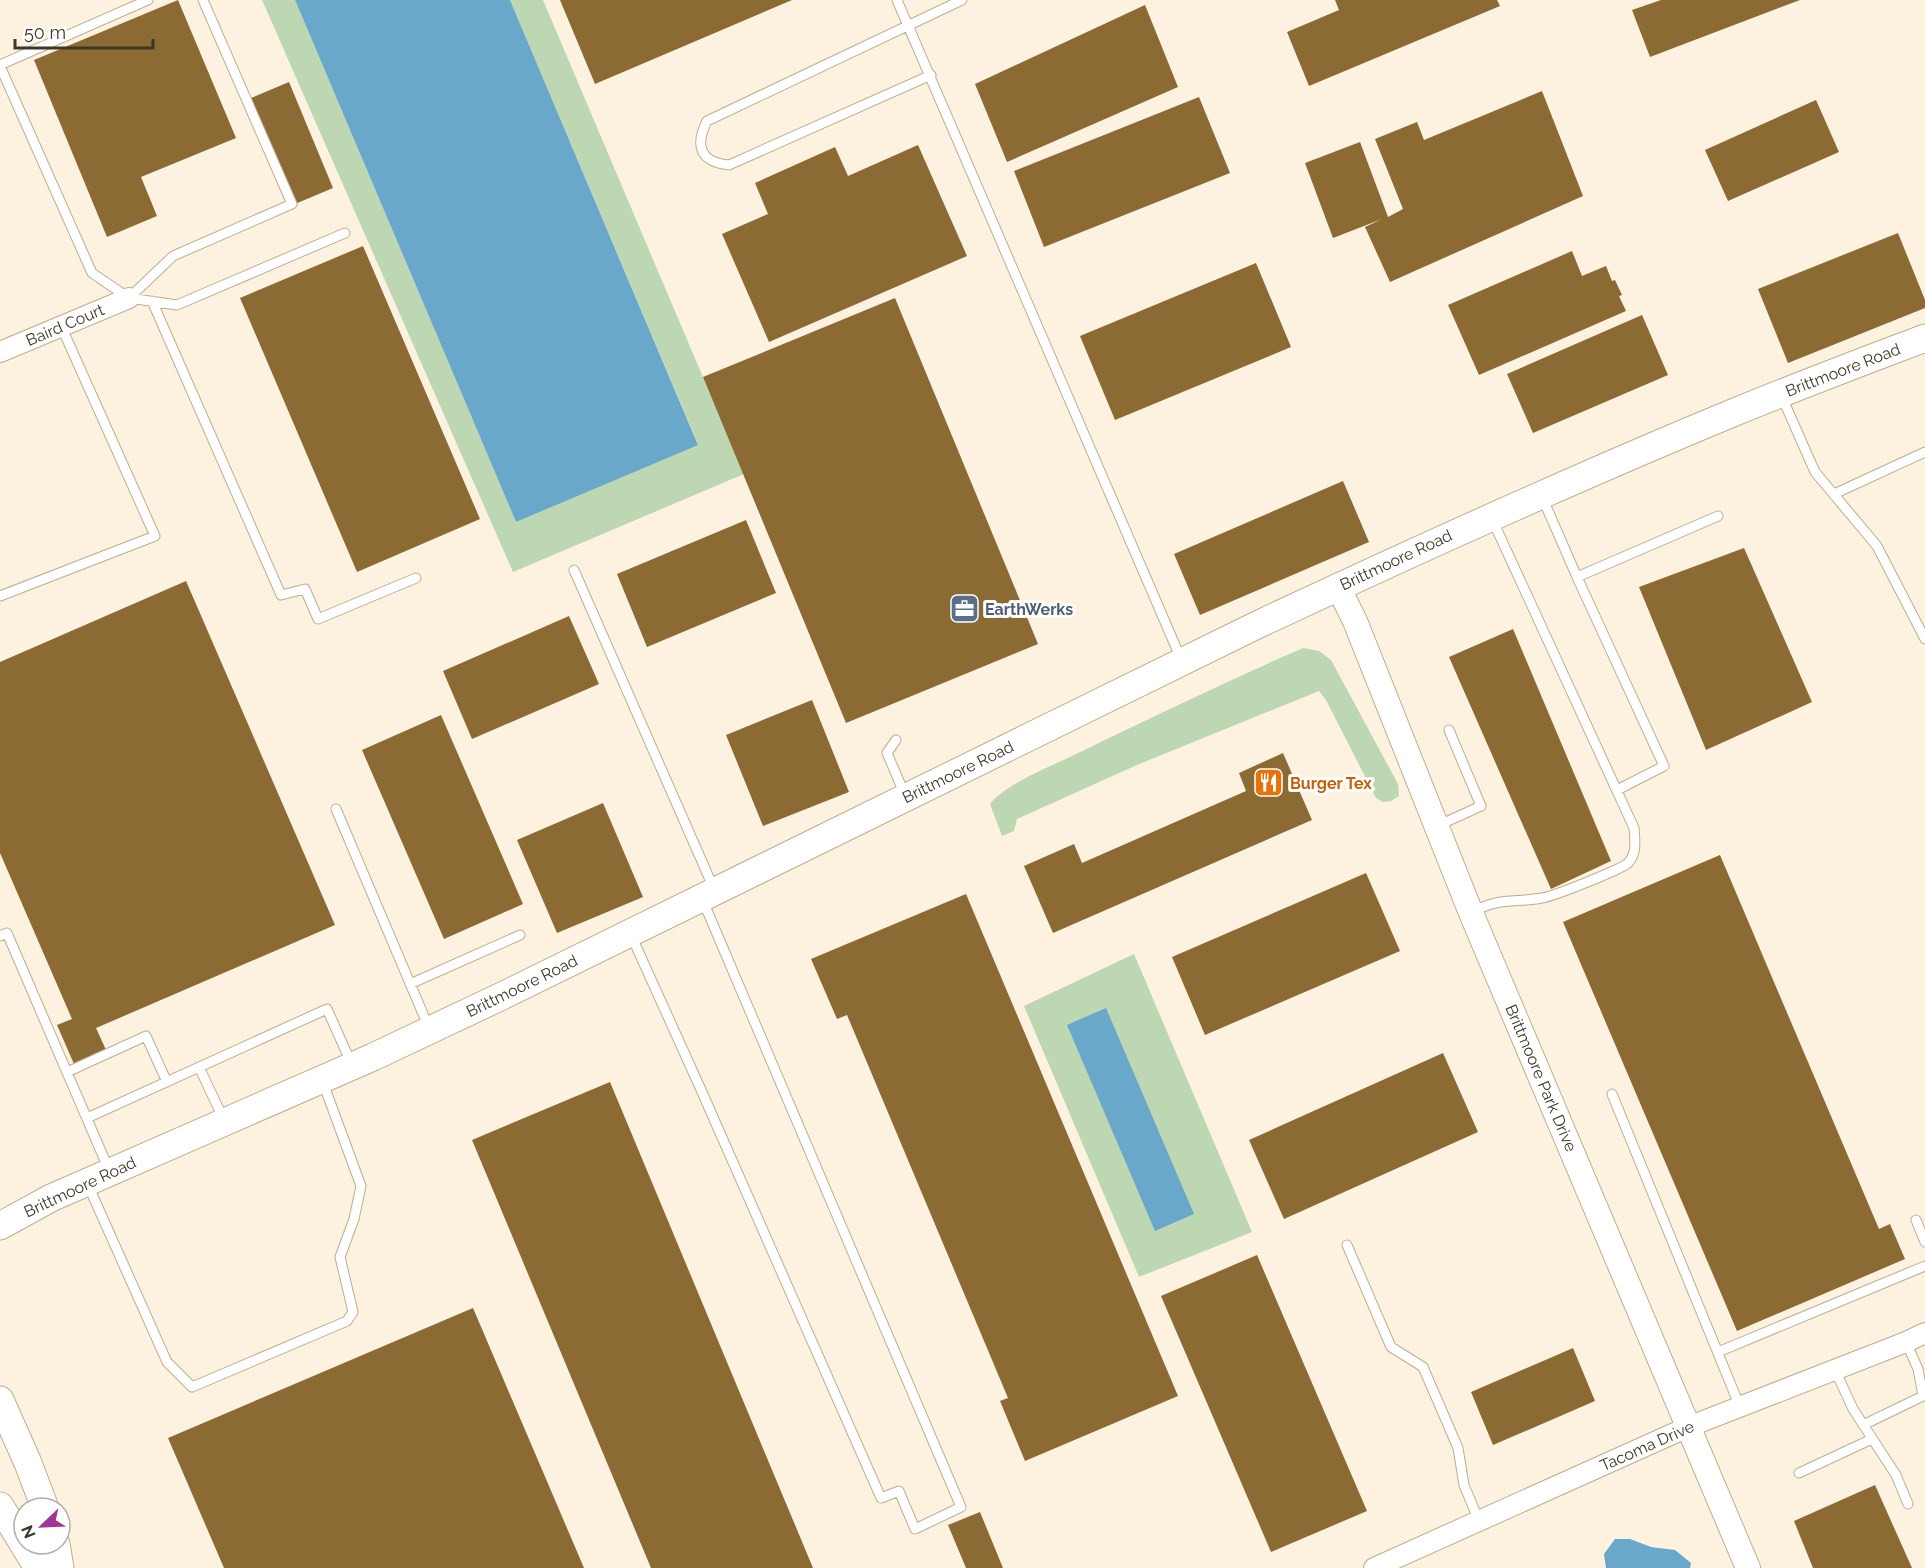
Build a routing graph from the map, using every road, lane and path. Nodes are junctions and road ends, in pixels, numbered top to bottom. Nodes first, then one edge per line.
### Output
1 (148, 0) edge
2 (203, 0) edge
3 (897, 0) edge
4 (962, 0) edge
5 (909, 27) junction
6 (0, 66) edge
7 (931, 75) junction
8 (345, 233) dead end
9 (129, 298) junction
10 (152, 301) junction
11 (61, 326) junction
12 (1925, 338) edge
13 (0, 352) edge
14 (1780, 394) junction
15 (1925, 452) edge
16 (1834, 494) junction
17 (1541, 495) junction
18 (1718, 516) dead end
19 (1491, 517) junction
20 (574, 570) dead end
21 (1577, 577) junction
22 (416, 578) dead end
23 (1338, 587) junction
24 (0, 596) edge
25 (1925, 639) edge
26 (1182, 662) junction
27 (1449, 730) dead end
28 (896, 740) dead end
29 (1617, 790) junction
30 (906, 797) junction
31 (336, 809) dead end
32 (1437, 826) junction
33 (708, 895) junction
34 (1471, 913) junction
35 (630, 933) junction
36 (520, 935) dead end
37 (0, 936) edge
38 (410, 984) junction
39 (430, 1030) junction
40 (352, 1065) junction
41 (199, 1067) junction
42 (67, 1072) junction
43 (321, 1079) junction
44 (167, 1082) junction
45 (1612, 1094) dead end
46 (87, 1118) junction
47 (225, 1122) junction
48 (99, 1178) junction
49 (1916, 1220) dead end
50 (0, 1226) edge
51 (1925, 1242) edge
52 (1347, 1245) dead end
53 (1925, 1266) edge
54 (1925, 1333) edge
55 (1906, 1342) junction
56 (1718, 1352) junction
57 (1835, 1370) junction
58 (0, 1400) edge
59 (1740, 1407) junction
60 (1863, 1425) junction
61 (1688, 1427) junction
62 (1872, 1439) junction
63 (1798, 1473) dead end
64 (40, 1496) edge
65 (1908, 1504) dead end
66 (0, 1506) edge
67 (1479, 1521) junction
68 (38, 1568) edge
69 (1374, 1568) edge
70 (1748, 1568) edge

1 - 6 lane
2 - 9 lane
3 - 5 lane
4 - 5 lane
5 - 7 lane
5 - 7 lane
6 - 9 lane
7 - 26 lane
8 - 10 lane
9 - 10 lane
9 - 11 street, Baird Court
10 - 22 lane
11 - 13 street, Baird Court
11 - 24 lane
12 - 14 main road, Brittmoore Road
14 - 16 lane
14 - 17 main road, Brittmoore Road
15 - 16 lane
16 - 25 lane
17 - 19 main road, Brittmoore Road
17 - 21 lane
18 - 21 lane
19 - 23 main road, Brittmoore Road
19 - 29 lane
20 - 33 lane
21 - 29 lane
23 - 26 main road, Brittmoore Road
23 - 32 street, Brittmoore Park Drive
26 - 30 main road, Brittmoore Road
27 - 32 lane
28 - 30 lane
29 - 34 lane
30 - 33 main road, Brittmoore Road
31 - 38 lane
32 - 34 street, Brittmoore Park Drive
33 - 35 main road, Brittmoore Road
33 - 35 lane
34 - 61 street, Brittmoore Park Drive
35 - 39 main road, Brittmoore Road
36 - 38 lane
37 - 42 lane
38 - 39 lane
39 - 40 main road, Brittmoore Road
40 - 41 lane
40 - 43 main road, Brittmoore Road
41 - 44 lane
41 - 47 lane
42 - 44 lane
42 - 46 lane
43 - 47 main road, Brittmoore Road
43 - 48 lane
44 - 46 lane
45 - 56 lane
46 - 48 lane
47 - 48 main road, Brittmoore Road
48 - 50 main road, Brittmoore Road
49 - 51 lane
52 - 67 lane
53 - 56 lane
54 - 55 street, Tacoma Drive
55 - 57 street, Tacoma Drive
55 - 60 lane
56 - 59 lane
57 - 59 street, Tacoma Drive
57 - 60 lane
58 - 64 main road
59 - 61 street, Tacoma Drive
60 - 62 lane
61 - 67 street, Tacoma Drive
61 - 70 street, Brittmoore Park Drive
62 - 63 lane
62 - 65 lane
66 - 68 main road
67 - 69 street, Tacoma Drive

